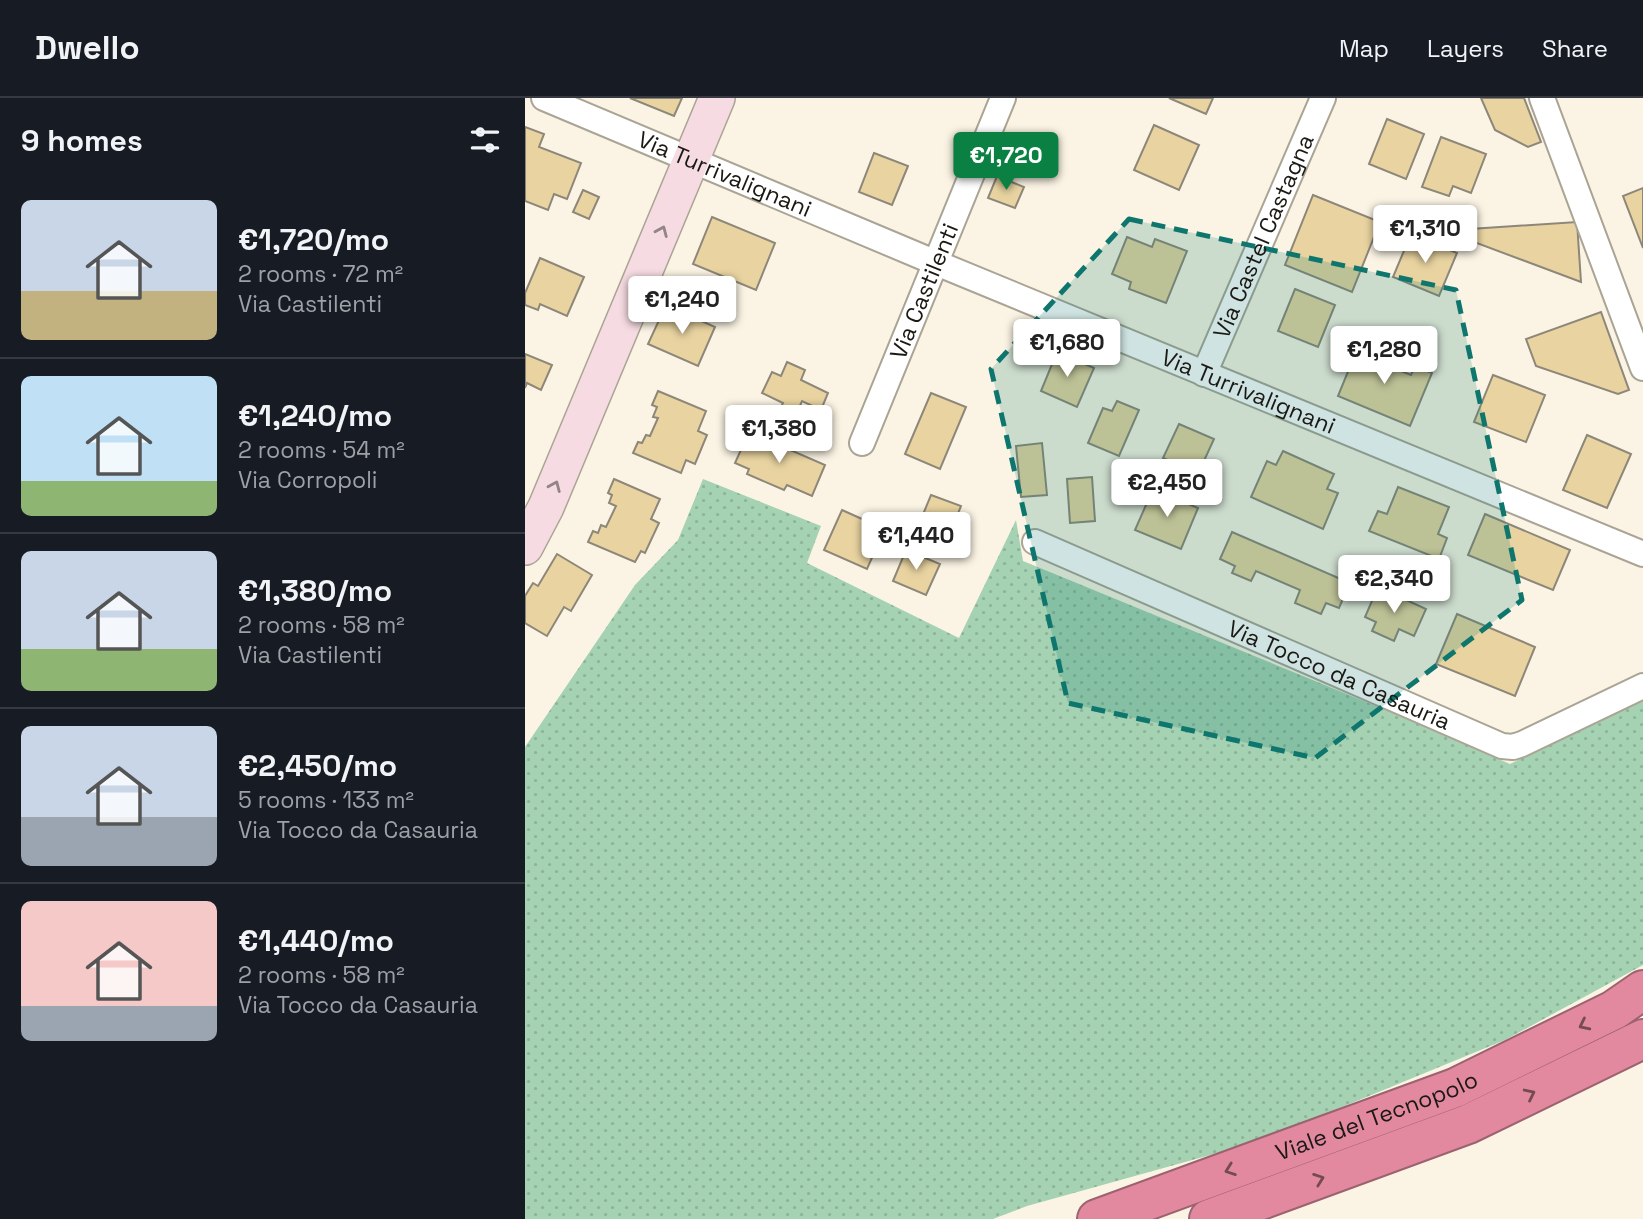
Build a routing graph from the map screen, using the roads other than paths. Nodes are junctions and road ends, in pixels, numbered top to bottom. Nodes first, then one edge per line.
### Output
1 (544, 98) edge
2 (717, 98) edge
3 (1003, 98) edge
4 (1322, 98) edge
5 (1542, 98) edge
6 (692, 159) junction
7 (934, 262) junction
8 (1643, 368) edge
9 (1204, 374) junction
10 (862, 443) dead end
11 (1035, 542) dead end
12 (525, 547) edge
13 (1643, 554) edge
14 (1643, 686) edge
15 (1643, 990) edge
16 (1643, 1039) edge
17 (1097, 1219) edge
18 (1209, 1219) edge

1 - 6 street, Via Turrivalignani
2 - 6 street
3 - 7 street, Via Castilenti
4 - 9 street, Via Castel Castagna
5 - 8 street
6 - 7 street, Via Turrivalignani
12 -> 6 street
7 - 9 street, Via Turrivalignani
7 - 10 street, Via Castilenti
9 - 13 street, Via Turrivalignani
11 - 14 street, Via Tocco da Casauria
15 -> 17 highway, Viale del Tecnopolo
18 -> 16 highway, Viale del Tecnopolo

